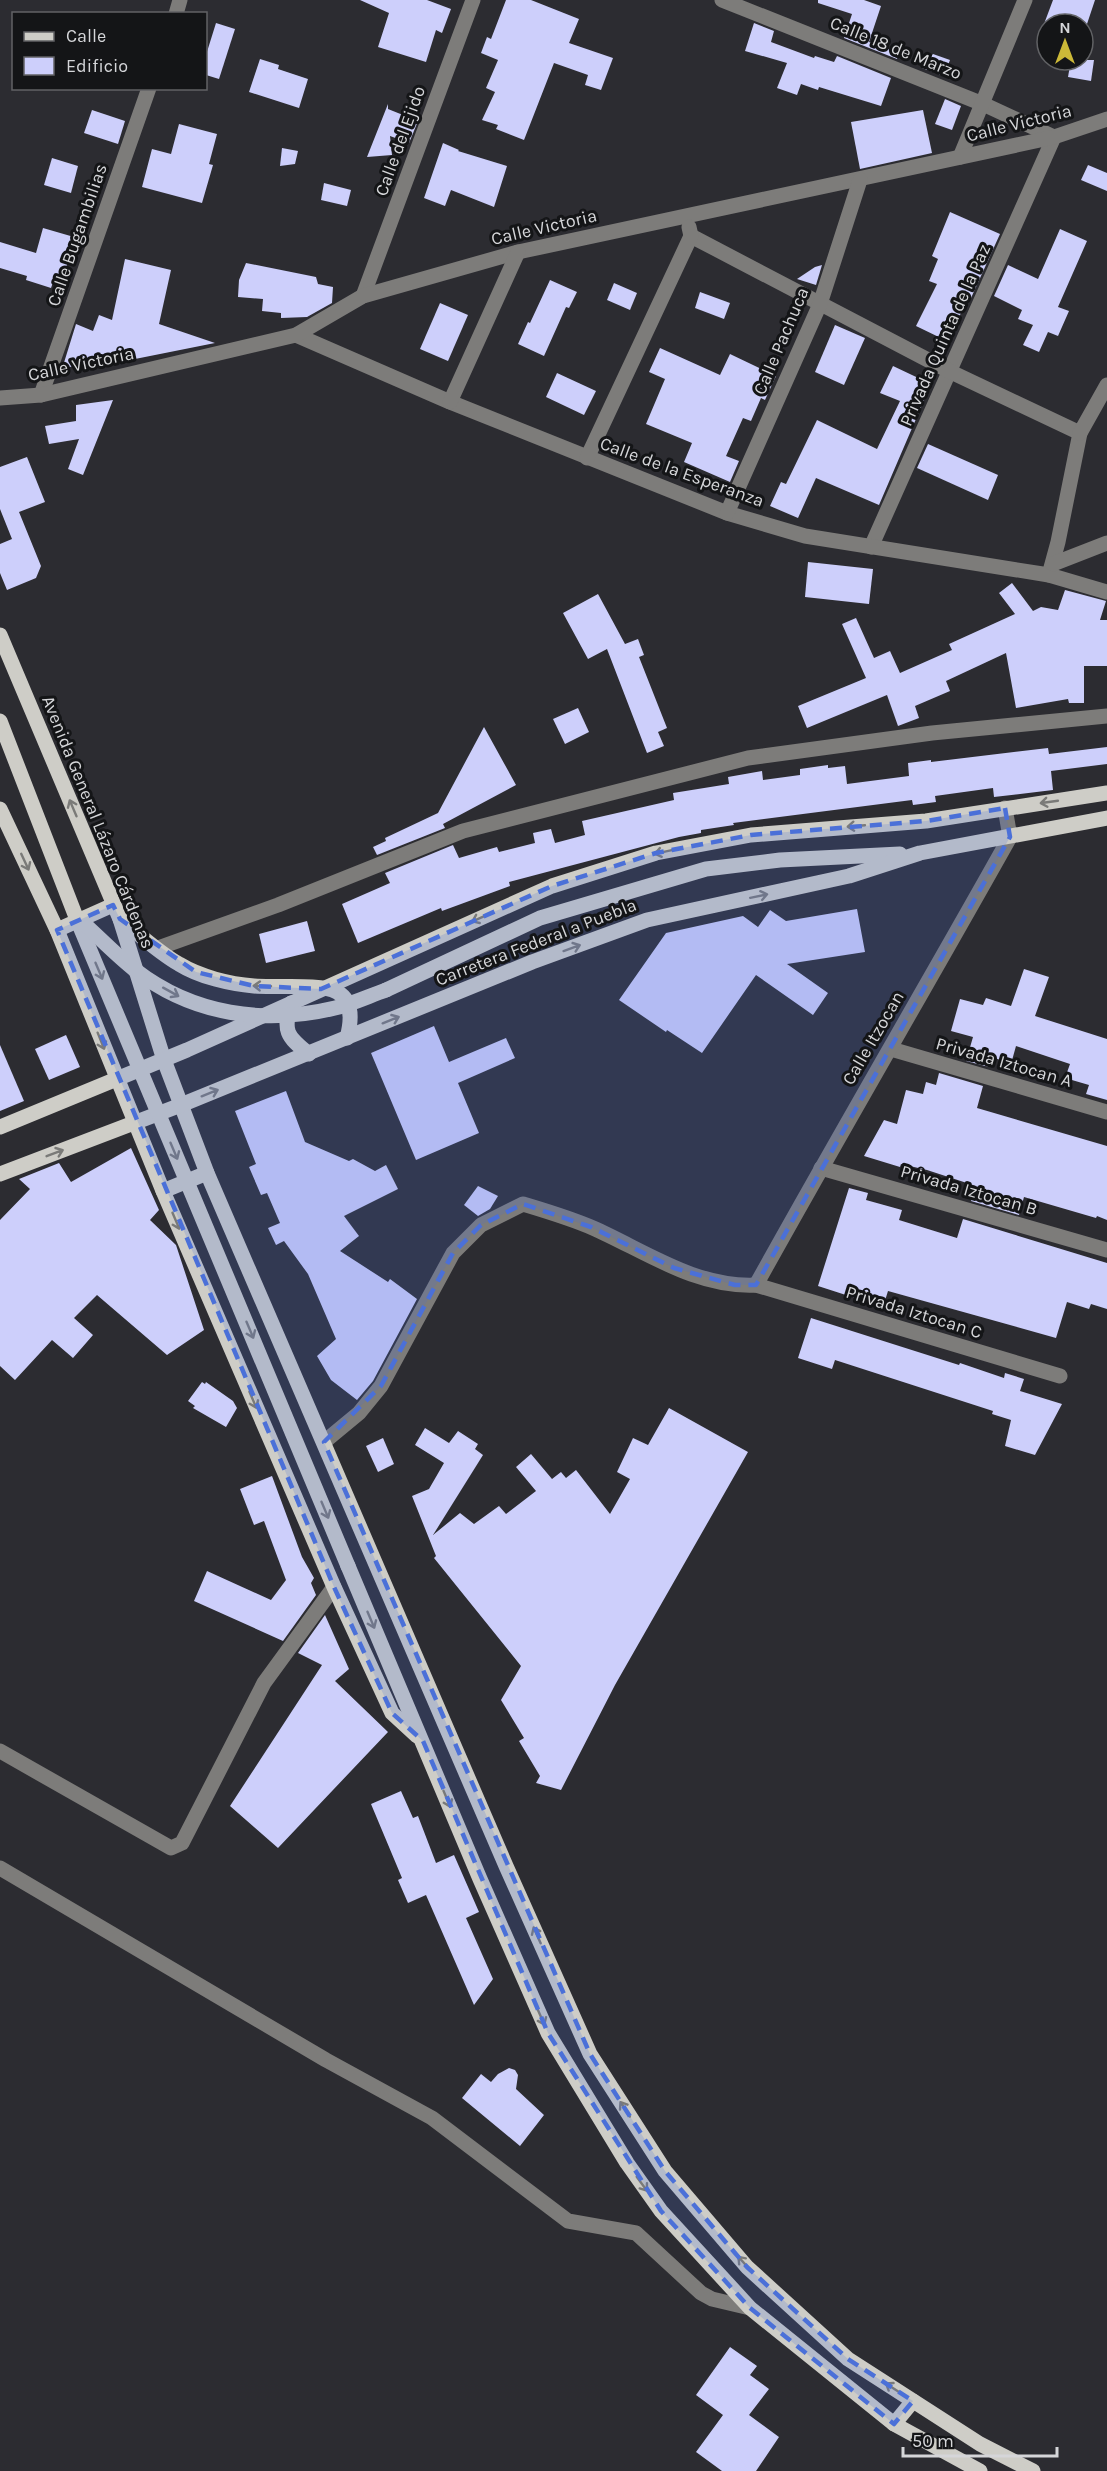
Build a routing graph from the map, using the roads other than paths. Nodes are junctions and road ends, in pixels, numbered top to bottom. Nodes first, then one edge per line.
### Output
1 (473, 0) edge
2 (722, 0) edge
3 (1025, 0) edge
4 (148, 90) edge
5 (983, 104) junction
6 (1107, 119) edge
7 (1054, 137) junction
8 (960, 157) junction
9 (860, 180) junction
10 (686, 215) junction
11 (691, 236) junction
12 (518, 252) junction
13 (363, 296) junction
14 (820, 304) junction
15 (296, 335) junction
16 (951, 372) junction
17 (1107, 385) edge
18 (41, 395) junction
19 (0, 398) edge
20 (450, 402) junction
21 (1080, 433) junction
22 (587, 458) junction
23 (727, 513) junction
24 (1107, 543) edge
25 (871, 547) junction
26 (1051, 569) junction
27 (1107, 592) edge
28 (0, 635) edge
29 (1107, 716) edge
30 (0, 721) edge
31 (1107, 794) edge
32 (1005, 808) junction
33 (0, 809) edge
34 (1107, 818) edge
35 (1010, 837) junction
36 (920, 852) junction
37 (117, 912) junction
38 (76, 917) junction
39 (57, 930) junction
40 (158, 948) junction
41 (321, 989) junction
42 (291, 1003) junction
43 (347, 1038) junction
44 (891, 1049) junction
45 (309, 1054) junction
46 (164, 1060) junction
47 (117, 1079) junction
48 (181, 1105) junction
49 (1107, 1112) edge
50 (136, 1123) junction
51 (0, 1127) edge
52 (821, 1168) junction
53 (207, 1173) junction
54 (0, 1174) edge
55 (163, 1191) junction
56 (1107, 1250) edge
57 (756, 1285) junction
58 (1060, 1376) dead end
59 (324, 1442) junction
60 (334, 1587) junction
61 (423, 1741) junction
62 (0, 1751) edge
63 (506, 1866) junction
64 (0, 1868) edge
65 (480, 1879) junction
66 (750, 2308) junction
67 (913, 2401) junction
68 (894, 2424) junction
69 (980, 2471) edge
70 (1033, 2471) edge

1 - 13 street, Calle del Ejido
2 - 5 street, Calle 18 de Marzo
3 - 5 street
4 - 18 street, Calle Bugambilias
5 - 7 street, Calle 18 de Marzo
5 - 8 street
6 - 7 street, Calle Victoria
7 - 8 street, Calle Victoria
7 - 16 street, Privada Quinta de la Paz
8 - 9 street, Calle Victoria
9 - 10 street, Calle Victoria
9 - 14 street, Calle Pachuca
10 - 11 street
10 - 12 street, Calle Victoria
11 - 14 street
11 - 22 street
12 - 13 street, Calle Victoria
12 - 20 street
13 - 15 street, Calle Victoria
14 - 16 street
14 - 23 street, Calle Pachuca
15 - 18 street, Calle Victoria
15 - 20 street, Calle de la Esperanza
16 - 21 street
16 - 25 street, Privada Quinta de la Paz
17 - 21 street
18 - 19 street, Calle Victoria
20 - 22 street, Calle de la Esperanza
21 - 26 street
22 - 23 street, Calle de la Esperanza
23 - 25 street, Calle de la Esperanza
24 - 26 street
25 - 26 street, Calle de la Esperanza
26 - 27 street, Calle de la Esperanza
37 -> 28 main road, Avenida General Lázaro Cárdenas
29 - 40 street
30 - 38 main road
31 -> 32 main road
32 - 35 street
32 -> 41 main road
33 -> 39 main road
34 - 35 main road, Carretera Federal a Puebla
35 - 36 main road, Carretera Federal a Puebla
35 - 44 street, Calle Itzocan
38 -> 36 main road, bridge
43 -> 36 main road, Carretera Federal a Puebla
37 - 39 main road
37 - 40 main road
37 - 46 main road, Avenida General Lázaro Cárdenas
38 -> 61 main road, bridge
39 -> 47 main road
41 -> 40 main road
41 - 42 main road
41 - 43 main road
42 - 45 main road
42 - 46 main road
43 - 45 main road, Carretera Federal a Puebla
44 - 49 street, Privada Iztocan A
44 - 52 street, Calle Itzocan
48 -> 45 main road, Carretera Federal a Puebla
46 - 47 main road
46 - 48 main road, Avenida General Lázaro Cárdenas
47 - 50 main road
47 - 51 main road
48 - 50 main road, Carretera Federal a Puebla
48 - 53 main road, Avenida General Lázaro Cárdenas
54 -> 50 main road, Carretera Federal a Puebla
50 - 55 main road
52 - 56 street, Privada Iztocan B
52 - 57 street, Calle Itzocan
53 - 55 main road
53 - 59 main road, Avenida General Lázaro Cárdenas
55 -> 60 main road
57 - 58 street, Privada Iztocan C
57 - 59 street, Privada Iztocan C
59 - 63 main road, Avenida General Lázaro Cárdenas
60 - 61 main road
60 - 62 street
61 -> 65 main road
63 - 65 main road
67 -> 63 main road, Avenida General Lázaro Cárdenas
64 - 66 street
65 -> 66 main road
66 - 68 main road
67 - 68 main road
67 - 70 main road, Avenida General Lázaro Cárdenas
68 - 69 main road

